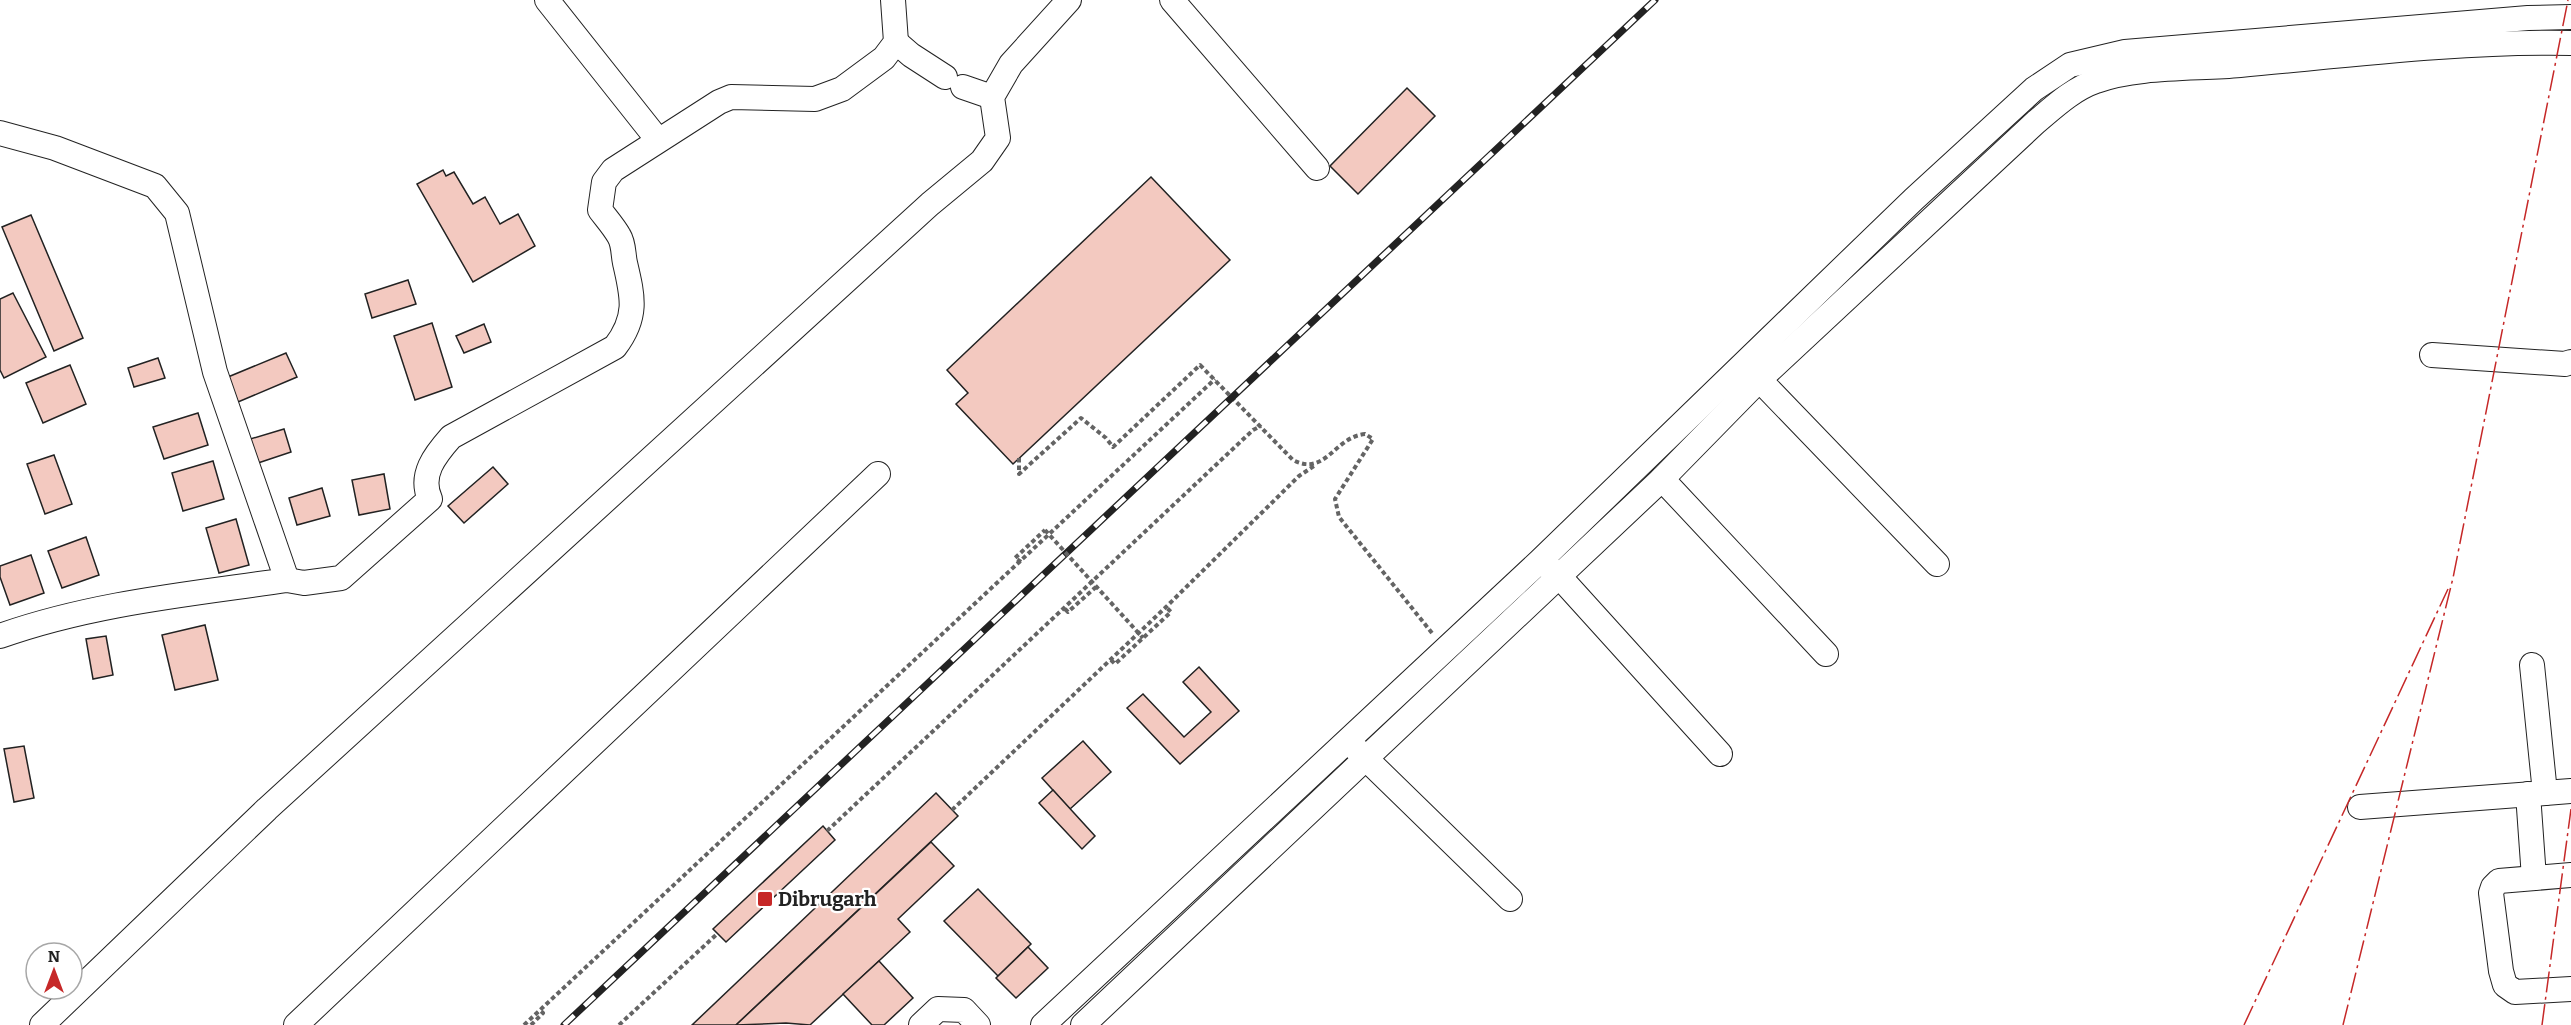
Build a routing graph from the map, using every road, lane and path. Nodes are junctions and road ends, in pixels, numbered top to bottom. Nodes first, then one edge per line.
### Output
1 (547, 0) edge
2 (893, 0) edge
3 (1069, 0) edge
4 (1172, 0) edge
5 (2529, 9) edge
6 (2571, 17) edge
7 (896, 42) junction
8 (2528, 42) junction
9 (2571, 43) edge
10 (992, 97) junction
11 (0, 133) edge
12 (658, 140) junction
13 (1317, 168) dead end
14 (2432, 355) dead end
15 (2571, 362) edge
16 (1752, 372) junction
17 (1215, 379) junction
18 (1261, 426) junction
19 (1019, 458) dead end
20 (1315, 466) junction
21 (878, 474) dead end
22 (1662, 479) junction
23 (1021, 562) junction
24 (1937, 564) dead end
25 (1549, 568) junction
26 (287, 580) junction
27 (1096, 587) junction
28 (1166, 607) junction
29 (1065, 609) junction
30 (0, 636) edge
31 (1143, 638) junction
32 (1445, 650) junction
33 (1826, 654) dead end
34 (1111, 660) junction
35 (2532, 665) dead end
36 (1348, 741) junction
37 (1720, 754) dead end
38 (1366, 758) junction
39 (2571, 791) edge
40 (2537, 794) junction
41 (2360, 807) dead end
42 (952, 810) dead end
43 (827, 831) dead end
44 (2571, 875) edge
45 (2534, 878) junction
46 (1510, 899) dead end
47 (717, 934) dead end
48 (2571, 989) edge
49 (540, 1010) junction
50 (42, 1025) edge
51 (296, 1025) edge
52 (525, 1025) edge
53 (531, 1025) edge
54 (619, 1025) edge
55 (921, 1025) edge
56 (978, 1025) edge
57 (1043, 1025) edge
58 (1083, 1025) edge

1 - 12 street
2 - 7 street
3 - 10 street
4 - 13 street
5 - 6 street
5 - 8 street
5 - 16 street
7 - 10 street
7 - 12 street
8 - 9 street
8 - 16 street
10 - 50 street
11 - 26 street
12 - 26 street
14 - 15 street
16 - 22 street
16 - 24 street
16 - 25 street
17 - 18 path
17 - 19 path
17 - 23 path
18 - 20 path
18 - 29 path
20 - 28 path
20 - 32 path
21 - 51 street
22 - 25 street
22 - 33 street
23 - 27 path, bridge
23 - 49 path
25 - 32 street
25 - 37 street
25 - 38 street
26 - 30 street
27 - 29 path
27 - 31 path, bridge
28 - 31 path
28 - 34 path
29 - 43 path
31 - 34 path
32 - 36 street
34 - 42 path
35 - 40 street
36 - 38 street
36 - 57 street
38 - 46 street
38 - 58 street
39 - 40 street
40 - 41 street
40 - 45 street
44 - 45 street
45 - 48 street
47 - 54 path
49 - 52 path
49 - 53 path
55 - 56 street

